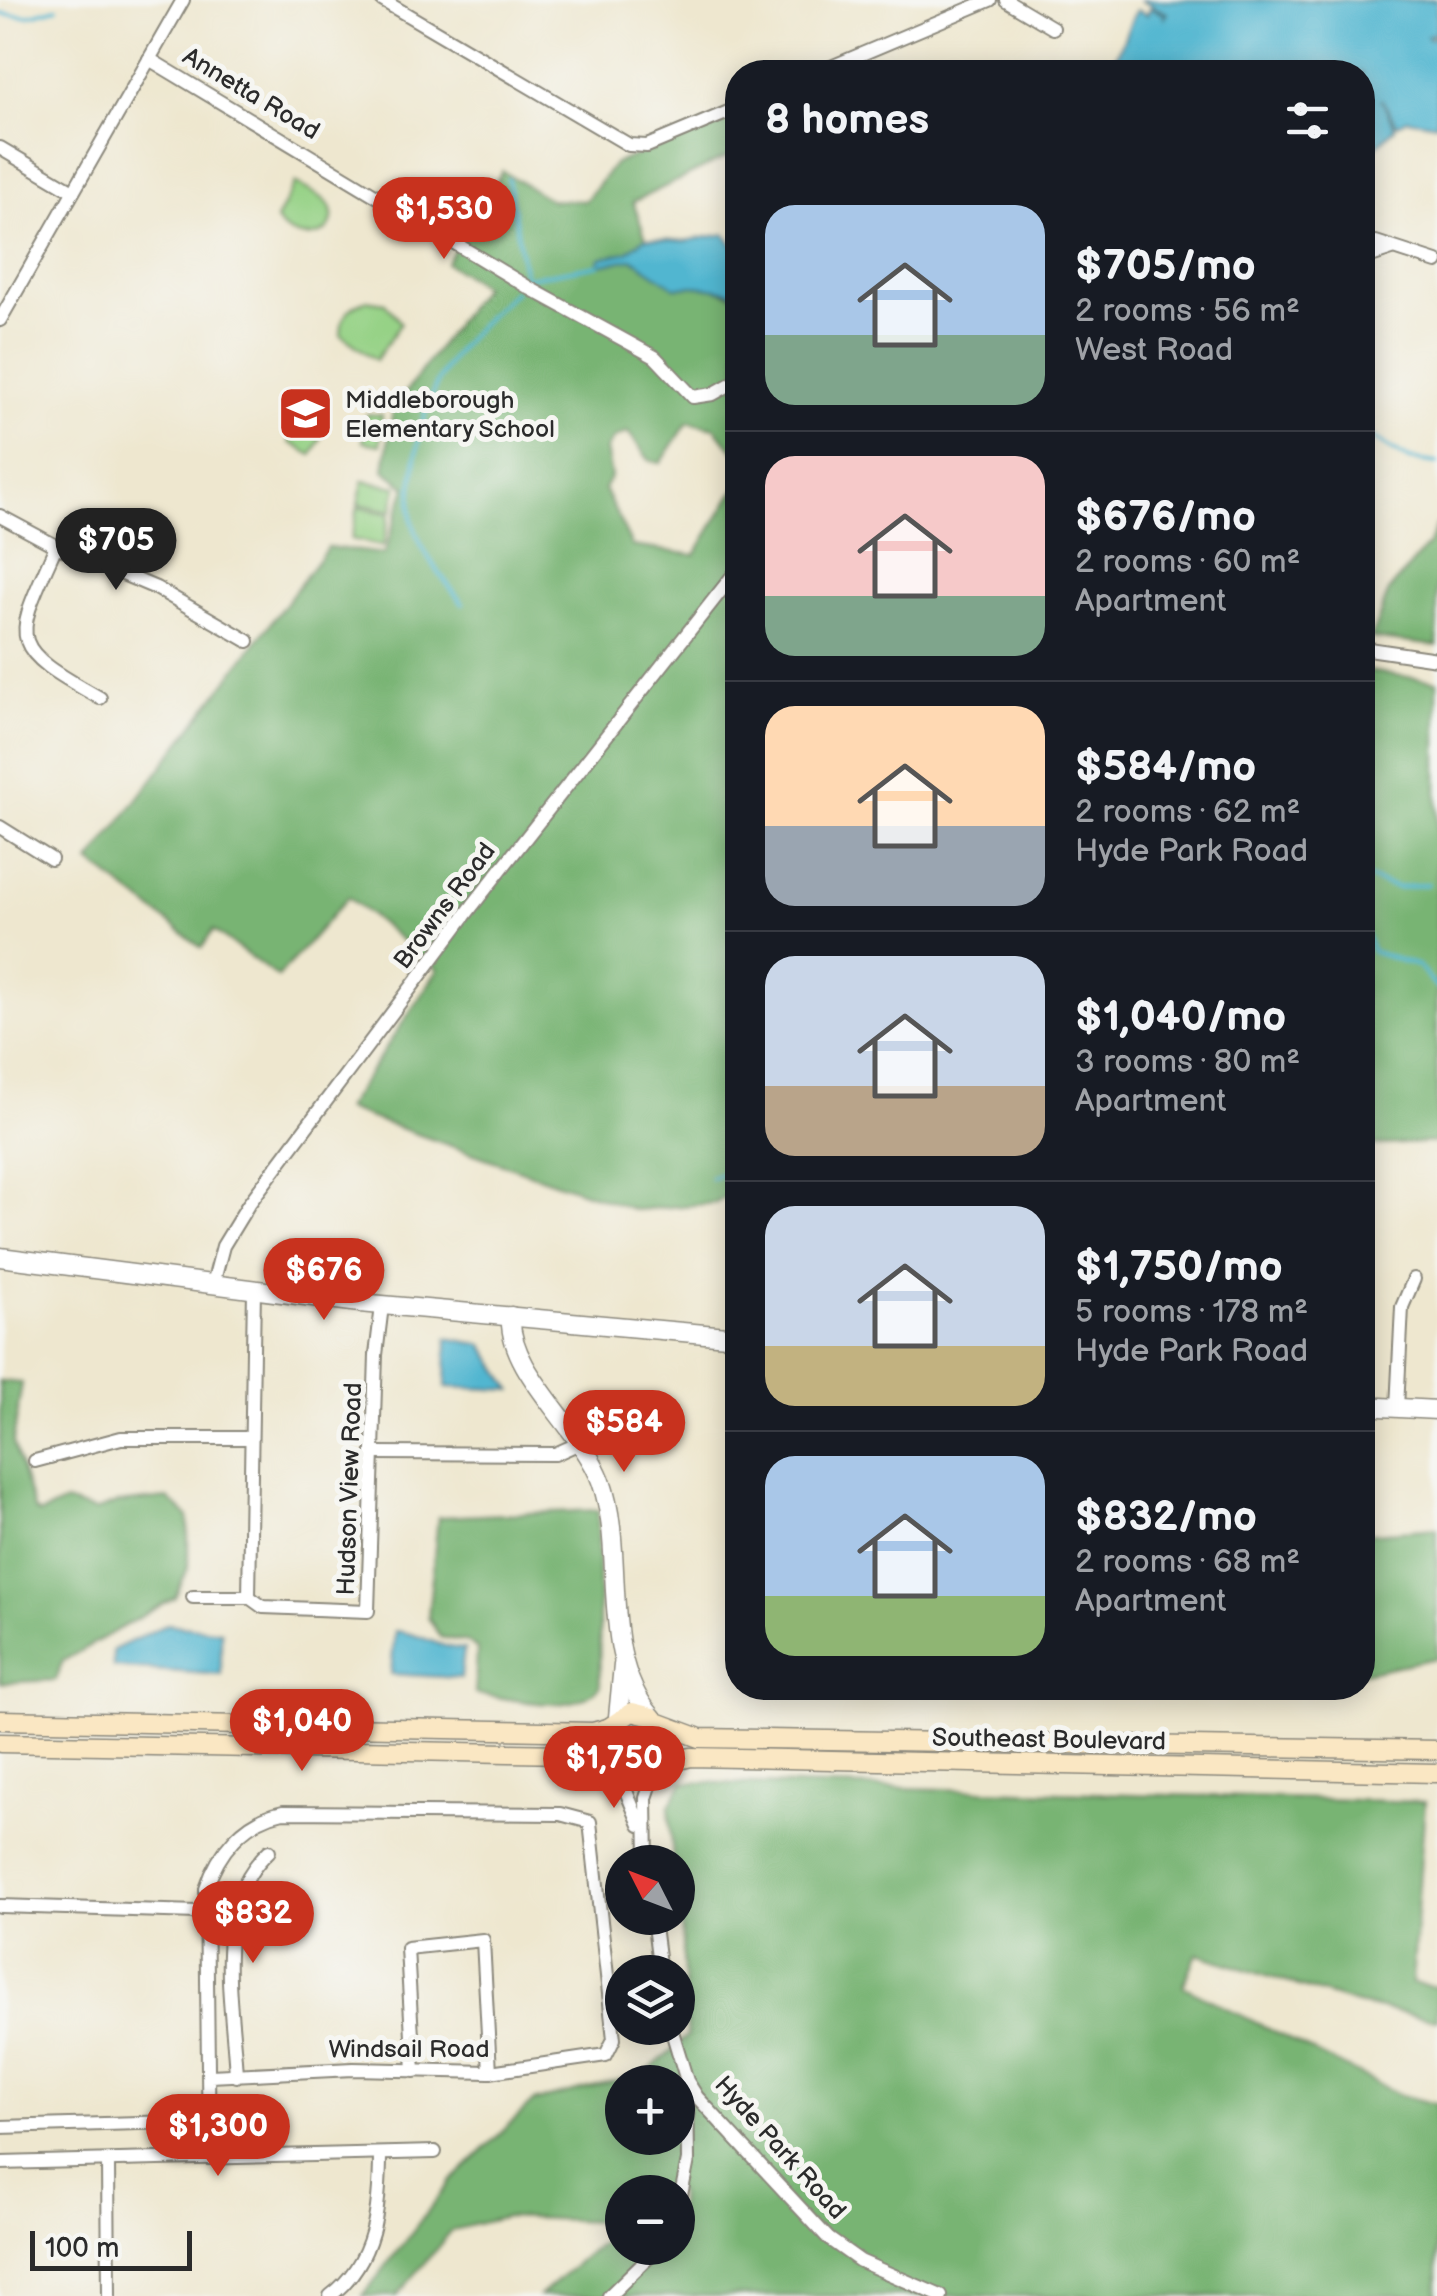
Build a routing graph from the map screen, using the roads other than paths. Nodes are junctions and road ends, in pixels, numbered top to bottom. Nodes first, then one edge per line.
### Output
1 (183, 0) edge
2 (382, 0) edge
3 (990, 0) edge
4 (1006, 0) edge
5 (1053, 28) dead end
6 (148, 58) junction
7 (848, 60) edge
8 (725, 113) edge
9 (0, 148) edge
10 (73, 191) junction
11 (1375, 242) edge
12 (1392, 249) junction
13 (1375, 254) edge
14 (1437, 262) edge
15 (0, 320) edge
16 (725, 388) edge
17 (0, 516) edge
18 (56, 546) junction
19 (725, 585) edge
20 (248, 641) dead end
21 (1375, 650) edge
22 (1437, 659) edge
23 (100, 698) dead end
24 (0, 827) edge
25 (51, 858) dead end
26 (0, 1256) edge
27 (1414, 1279) dead end
28 (213, 1284) junction
29 (254, 1289) junction
30 (382, 1306) junction
31 (512, 1316) junction
32 (725, 1336) edge
33 (1375, 1407) edge
34 (1397, 1408) junction
35 (1437, 1410) edge
36 (250, 1438) junction
37 (582, 1442) junction
38 (376, 1453) junction
39 (35, 1462) dead end
40 (194, 1597) dead end
41 (249, 1597) junction
42 (624, 1660) junction
43 (654, 1719) junction
44 (0, 1720) edge
45 (613, 1723) junction
46 (0, 1744) edge
47 (1437, 1750) edge
48 (658, 1768) junction
49 (617, 1772) junction
50 (1437, 1773) edge
51 (643, 1832) junction
52 (645, 1845) edge
53 (269, 1851) dead end
54 (0, 1906) edge
55 (205, 1909) junction
56 (232, 1913) junction
57 (414, 2070) junction
58 (490, 2072) junction
59 (210, 2076) junction
60 (236, 2076) junction
61 (695, 2091) edge
62 (210, 2121) junction
63 (0, 2127) edge
64 (435, 2152) dead end
65 (380, 2154) junction
66 (208, 2158) junction
67 (108, 2162) junction
68 (0, 2164) edge
69 (641, 2265) edge
70 (109, 2296) edge
71 (330, 2296) edge
72 (609, 2296) edge
73 (942, 2296) edge

1 - 6 street
2 - 8 street
3 - 7 street
4 - 5 street
6 - 10 street
6 - 16 street, Annetta Road
9 - 10 street
10 - 15 street
11 - 12 street
12 - 13 street
12 - 14 street
17 - 18 street
18 - 20 street
18 - 23 street
19 - 28 street, Browns Road
21 - 22 street
24 - 25 street
26 - 28 street
27 - 34 street
28 - 29 street
29 - 30 street
29 - 36 street
30 - 31 street
30 - 38 street, Hudson View Road
31 - 32 street
31 - 37 street
33 - 34 street
34 - 35 street
36 - 39 street
36 - 41 street
37 - 38 street
37 - 42 street
38 - 41 street, Hudson View Road
40 - 41 street, Hudson View Road
42 - 43 street
42 - 45 street
43 - 45 main road
43 - 47 main road, Southeast Boulevard
43 - 48 main road
44 - 45 main road
45 - 49 main road
46 - 49 main road
48 - 49 main road
48 - 50 main road, Southeast Boulevard
48 - 51 street
49 - 51 street
51 - 52 street
53 - 56 street
54 - 55 street
55 - 56 street
55 - 58 street, Windsail Road
55 - 59 street
56 - 60 street
57 - 58 street, Windsail Road
57 - 58 street
57 - 60 street, Windsail Road
59 - 60 street, Windsail Road
59 - 62 street
61 - 73 street, Hyde Park Road
62 - 63 street
62 - 66 street
64 - 65 street
65 - 66 street
65 - 71 street
66 - 67 street
67 - 68 street
67 - 70 street
69 - 72 street

